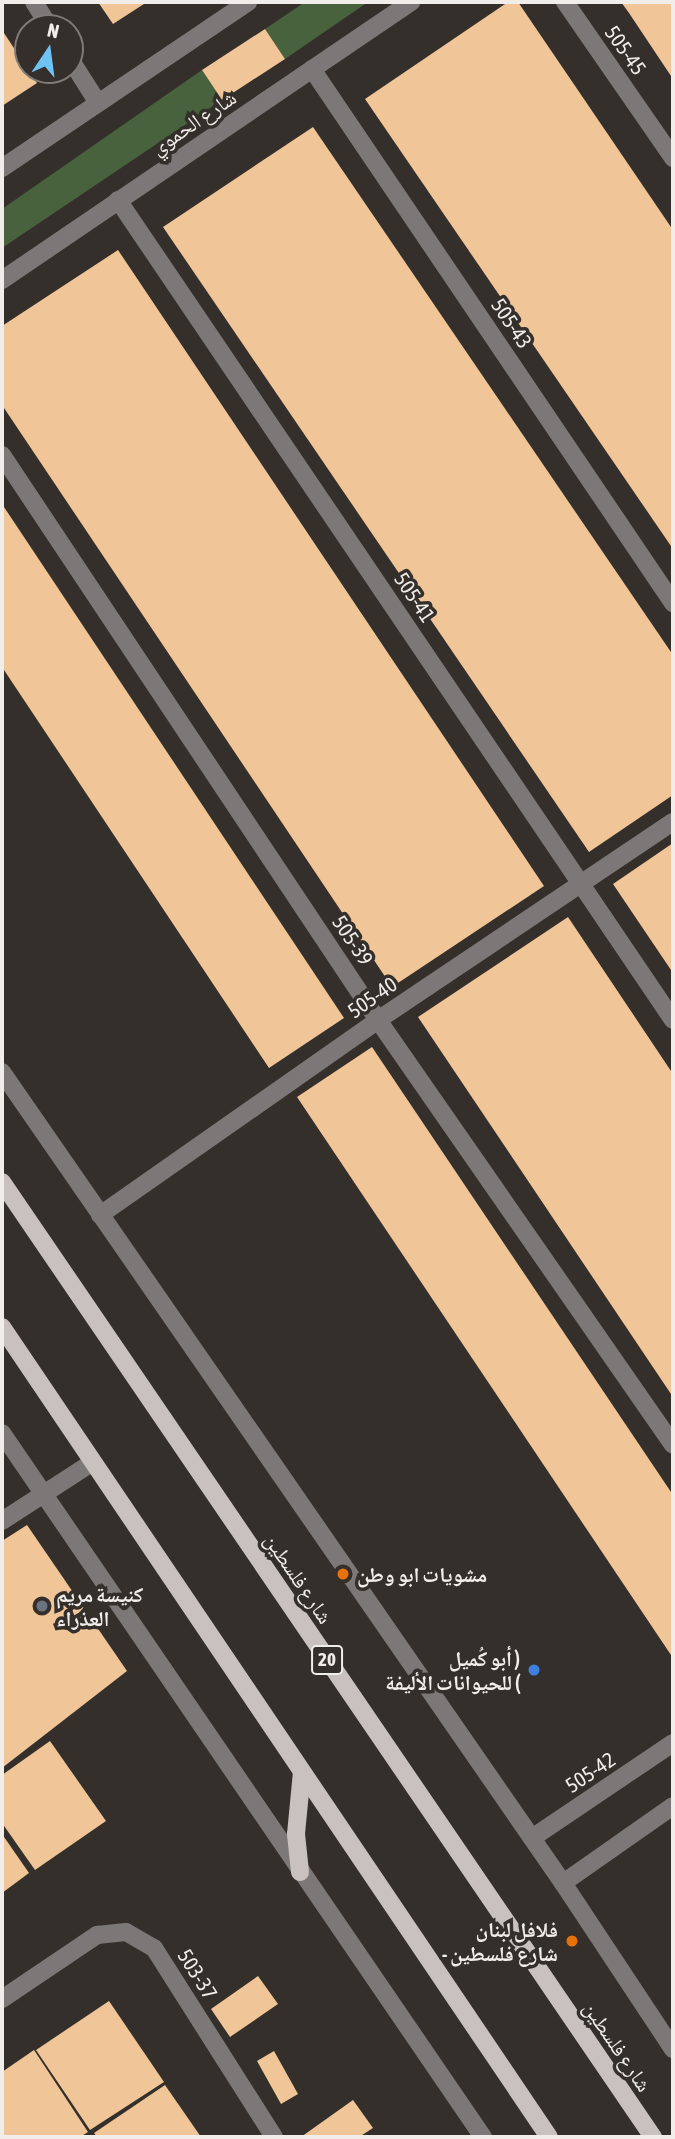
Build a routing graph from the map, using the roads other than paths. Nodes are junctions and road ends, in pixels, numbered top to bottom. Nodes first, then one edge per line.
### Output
1 (248, 2) edge
2 (411, 2) edge
3 (565, 2) edge
4 (312, 69) junction
5 (84, 81) edge
6 (98, 103) junction
7 (667, 135) edge
8 (673, 158) edge
9 (2, 169) edge
10 (118, 200) junction
11 (2, 280) edge
12 (2, 456) edge
13 (673, 603) edge
14 (673, 822) edge
15 (580, 882) junction
16 (378, 1020) junction
17 (673, 1020) edge
18 (2, 1073) edge
19 (2, 1182) edge
20 (100, 1215) junction
21 (2, 1327) edge
22 (2, 1433) edge
23 (673, 1445) edge
24 (93, 1462) junction
25 (43, 1495) junction
26 (2, 1521) edge
27 (673, 1742) edge
28 (302, 1772) junction
29 (673, 1806) edge
30 (532, 1838) junction
31 (300, 1872) junction
32 (563, 1883) junction
33 (2, 1999) edge
34 (673, 2049) edge
35 (274, 2137) edge
36 (483, 2137) edge
37 (549, 2137) edge
38 (653, 2137) edge

1 - 6 street
2 - 4 street, شارع الحموي
3 - 7 street, 505-45
4 - 10 street, شارع الحموي
4 - 13 street, 505-43
5 - 6 street
6 - 9 street
7 - 8 street, 505-45
10 - 11 street, شارع الحموي
10 - 15 street, 505-41
12 - 16 street, 505-39
14 - 15 street, 505-40
15 - 16 street, 505-40
15 - 17 street, 505-41
16 - 20 street, 505-40
16 - 23 street, 505-39
18 - 20 street
19 - 38 main road, شارع فلسطين / 20
20 - 30 street
21 - 24 main road
22 - 25 street
24 - 25 street
24 - 28 main road
25 - 26 street
25 - 31 street
27 - 30 street, 505-42
28 - 31 main road
28 - 37 main road
29 - 32 street
30 - 32 street
31 - 36 street
32 - 34 street
33 - 35 street, 503-37

